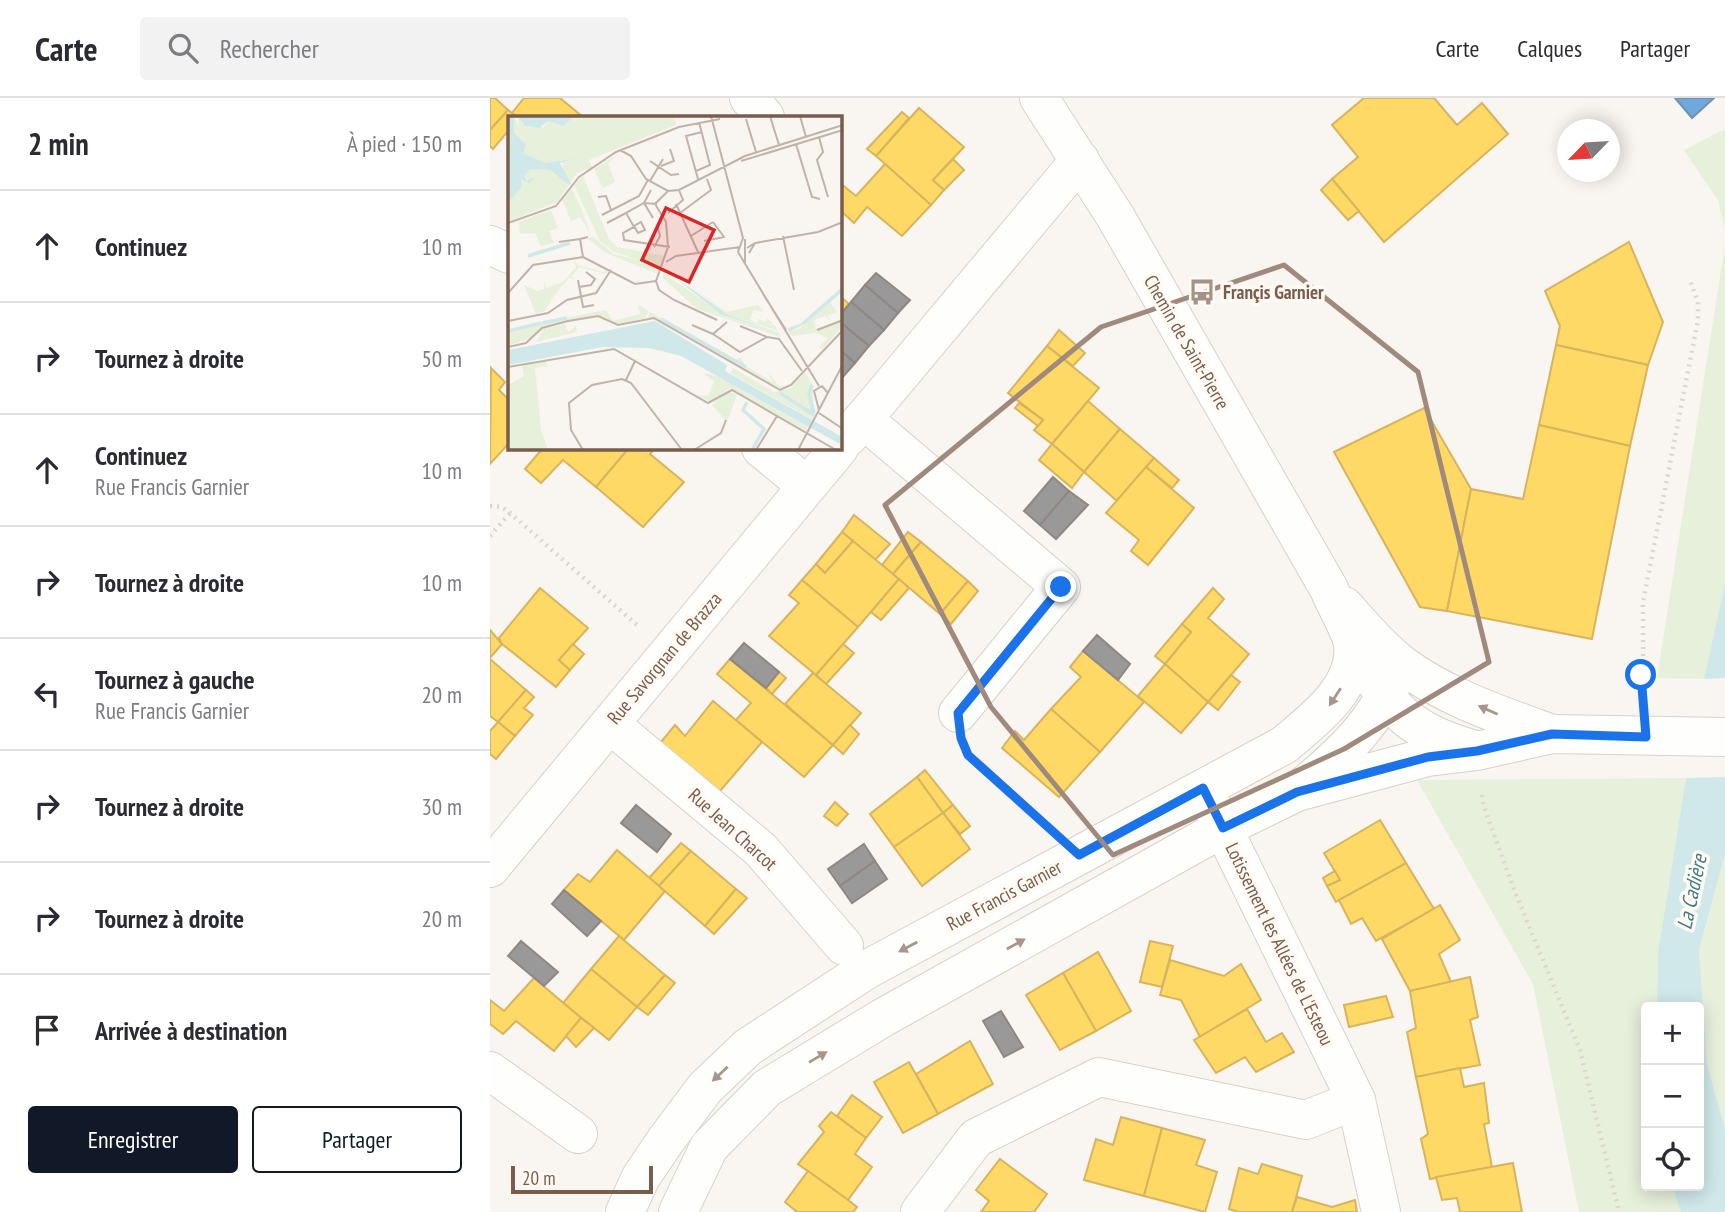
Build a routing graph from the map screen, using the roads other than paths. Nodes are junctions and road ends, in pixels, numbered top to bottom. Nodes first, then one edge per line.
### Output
1 (749, 98) edge
2 (1039, 98) edge
3 (764, 116) edge
4 (1080, 160) junction
5 (490, 245) edge
6 (508, 254) edge
7 (847, 438) edge
8 (763, 450) edge
9 (837, 450) edge
10 (807, 486) junction
11 (1329, 589) junction
12 (1353, 644) junction
13 (1401, 663) junction
14 (1385, 698) junction
15 (958, 713) road end
16 (610, 724) junction
17 (1552, 734) junction
18 (1725, 737) edge
19 (1477, 751) junction
20 (1203, 788) junction
21 (1297, 792) junction
22 (1223, 828) junction
23 (490, 868) edge
24 (844, 946) dead end
25 (490, 1071) edge
26 (1356, 1100) junction
27 (578, 1134) dead end
28 (625, 1212) edge
29 (678, 1212) edge
30 (920, 1212) edge
31 (1381, 1212) edge

1 - 3 street
2 - 4 street, Chemin de Saint-Pierre
4 - 7 street, Rue Savorgnan de Brazza
4 - 11 street, Chemin de Saint-Pierre
5 - 6 street
7 - 15 street
8 - 10 street
9 - 10 street, Rue Savorgnan de Brazza
10 - 16 street, Rue Savorgnan de Brazza
11 - 12 street
11 - 13 street
12 - 14 street
12 -> 20 street, Rue Francis Garnier
13 - 14 street
17 -> 13 street
14 - 19 street
14 - 21 street
16 - 23 street, Rue Savorgnan de Brazza
16 - 24 street, Rue Jean Charcot
17 - 18 street
17 - 19 street
19 - 21 street
20 - 22 street, Lotissement les Allées de L'Esteou
20 -> 28 street, Rue Francis Garnier
21 - 22 street
22 - 26 street, Lotissement les Allées de L'Esteou
29 -> 22 street
25 - 27 street
26 - 30 street
26 - 31 street, Lotissement les Allées de L'Esteou

